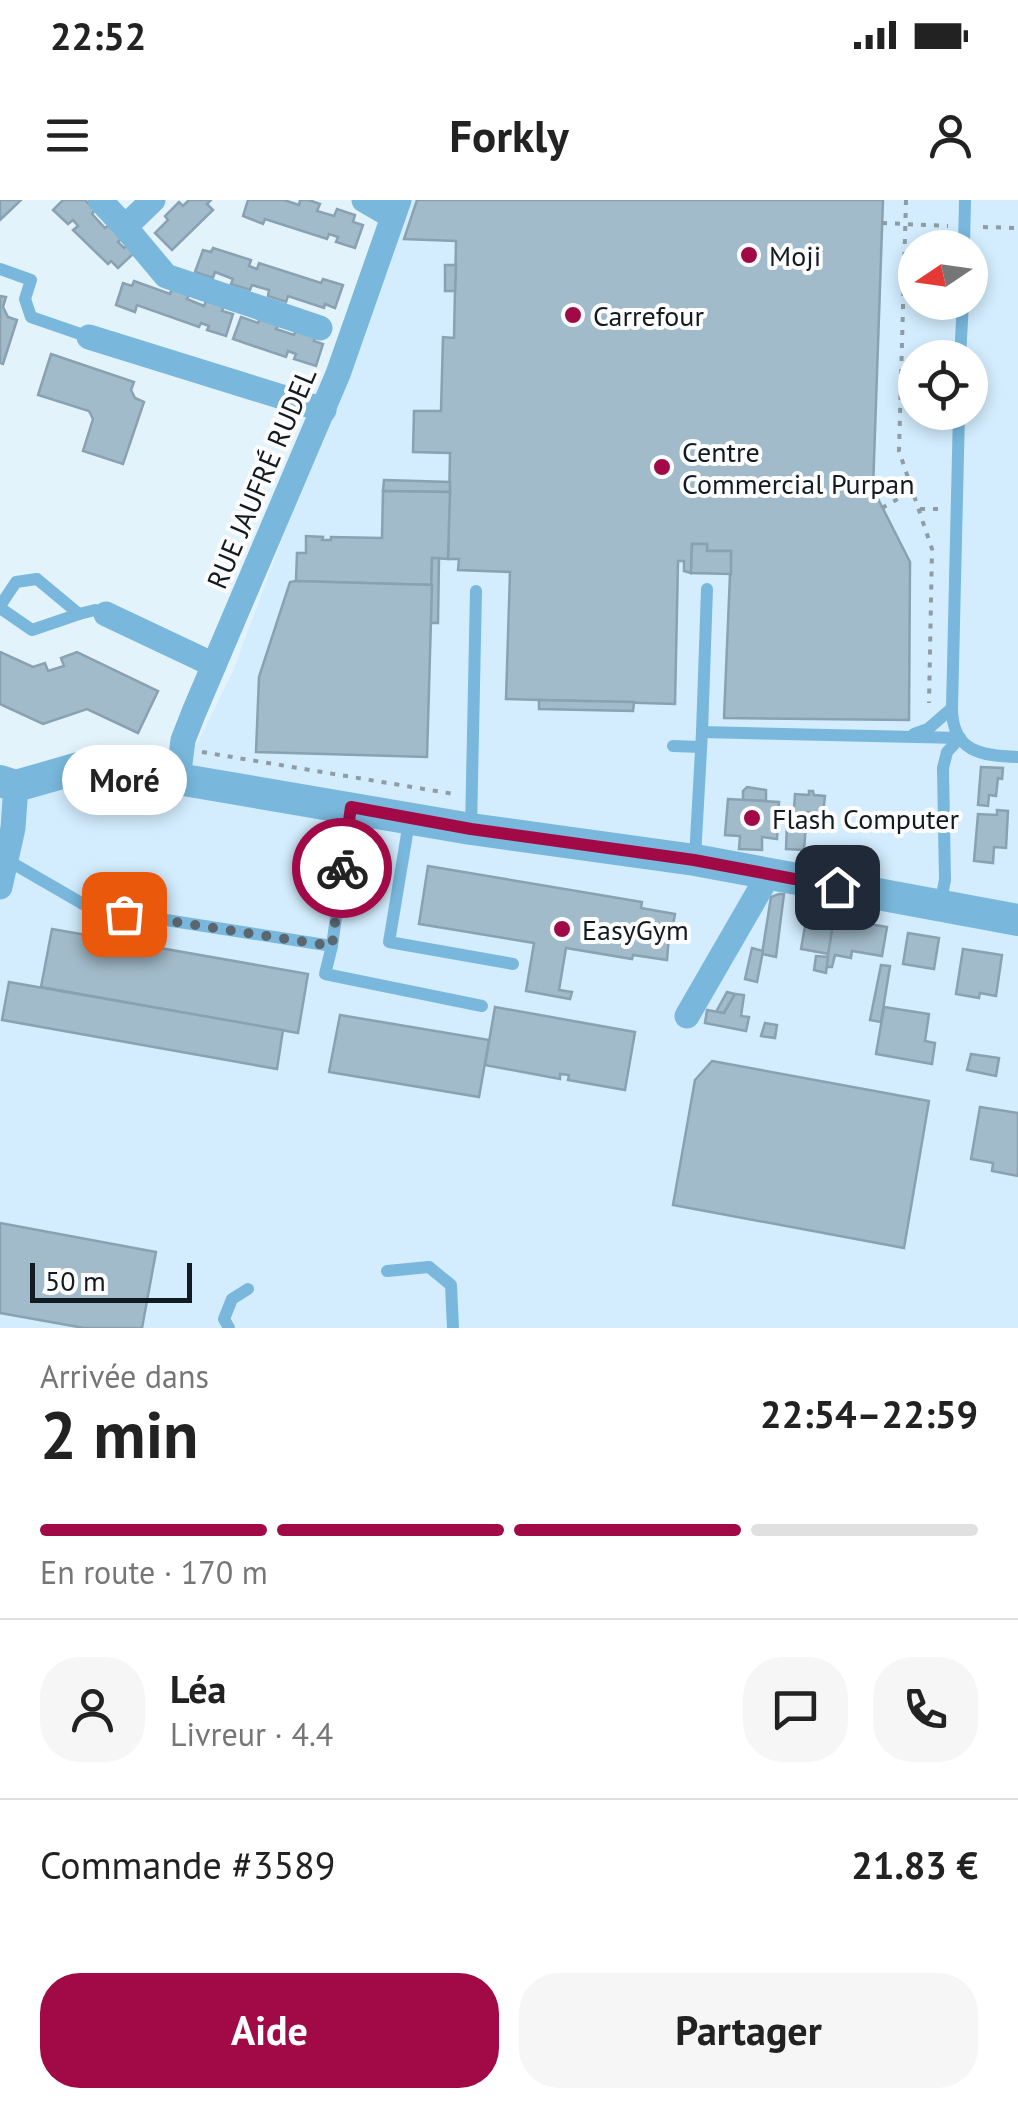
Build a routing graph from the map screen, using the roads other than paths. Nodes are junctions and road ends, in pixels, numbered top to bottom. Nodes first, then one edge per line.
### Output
1 (100, 200) edge
2 (153, 200) edge
3 (364, 200) edge
4 (965, 200) edge
5 (397, 209) edge
6 (125, 227) junction
7 (964, 230) edge
8 (0, 269) edge
9 (320, 328) dead end
10 (89, 336) joint
11 (324, 410) junction
12 (959, 430) edge
13 (707, 589) dead end
14 (476, 591) dead end
15 (0, 607) edge
16 (79, 614) junction
17 (106, 614) joint
18 (214, 665) junction
19 (952, 708) junction
20 (908, 736) junction
21 (960, 738) junction
22 (701, 739) junction
23 (673, 746) dead end
24 (1018, 757) edge
25 (178, 778) junction
26 (8, 784) edge
27 (351, 807) junction
28 (410, 817) junction
29 (471, 829) junction
30 (7, 860) junction
31 (694, 860) junction
32 (769, 874) junction
33 (0, 886) edge
34 (940, 907) junction
35 (1018, 920) edge
36 (332, 946) junction
37 (513, 964) dead end
38 (482, 1006) dead end
39 (687, 1016) dead end
40 (387, 1271) dead end
41 (248, 1289) dead end
42 (228, 1328) edge
43 (453, 1328) edge

1 - 6 street
2 - 6 street
3 - 5 street
4 - 7 lane
5 - 11 street, RUE JAUFRÉ RUDEL
6 - 9 street
8 - 10 lane
10 - 11 street
11 - 18 street, RUE JAUFRÉ RUDEL
12 - 19 lane
13 - 22 lane
14 - 29 lane
15 - 16 lane
15 - 16 lane
16 - 17 lane
17 - 18 street
18 - 25 street, RUE JAUFRÉ RUDEL
19 - 20 lane
19 - 21 lane
20 - 21 lane
20 - 22 lane
21 - 24 lane
21 - 34 lane
22 - 23 lane
22 - 31 lane
25 - 26 street
25 - 27 street
26 - 30 street
27 - 28 street
27 - 36 lane
28 - 29 street
28 - 37 lane
29 - 31 street
30 - 33 street
30 - 36 lane
31 - 32 street
32 - 34 street
32 - 39 street
34 - 35 street
36 - 38 lane
40 - 43 lane
41 - 42 lane

